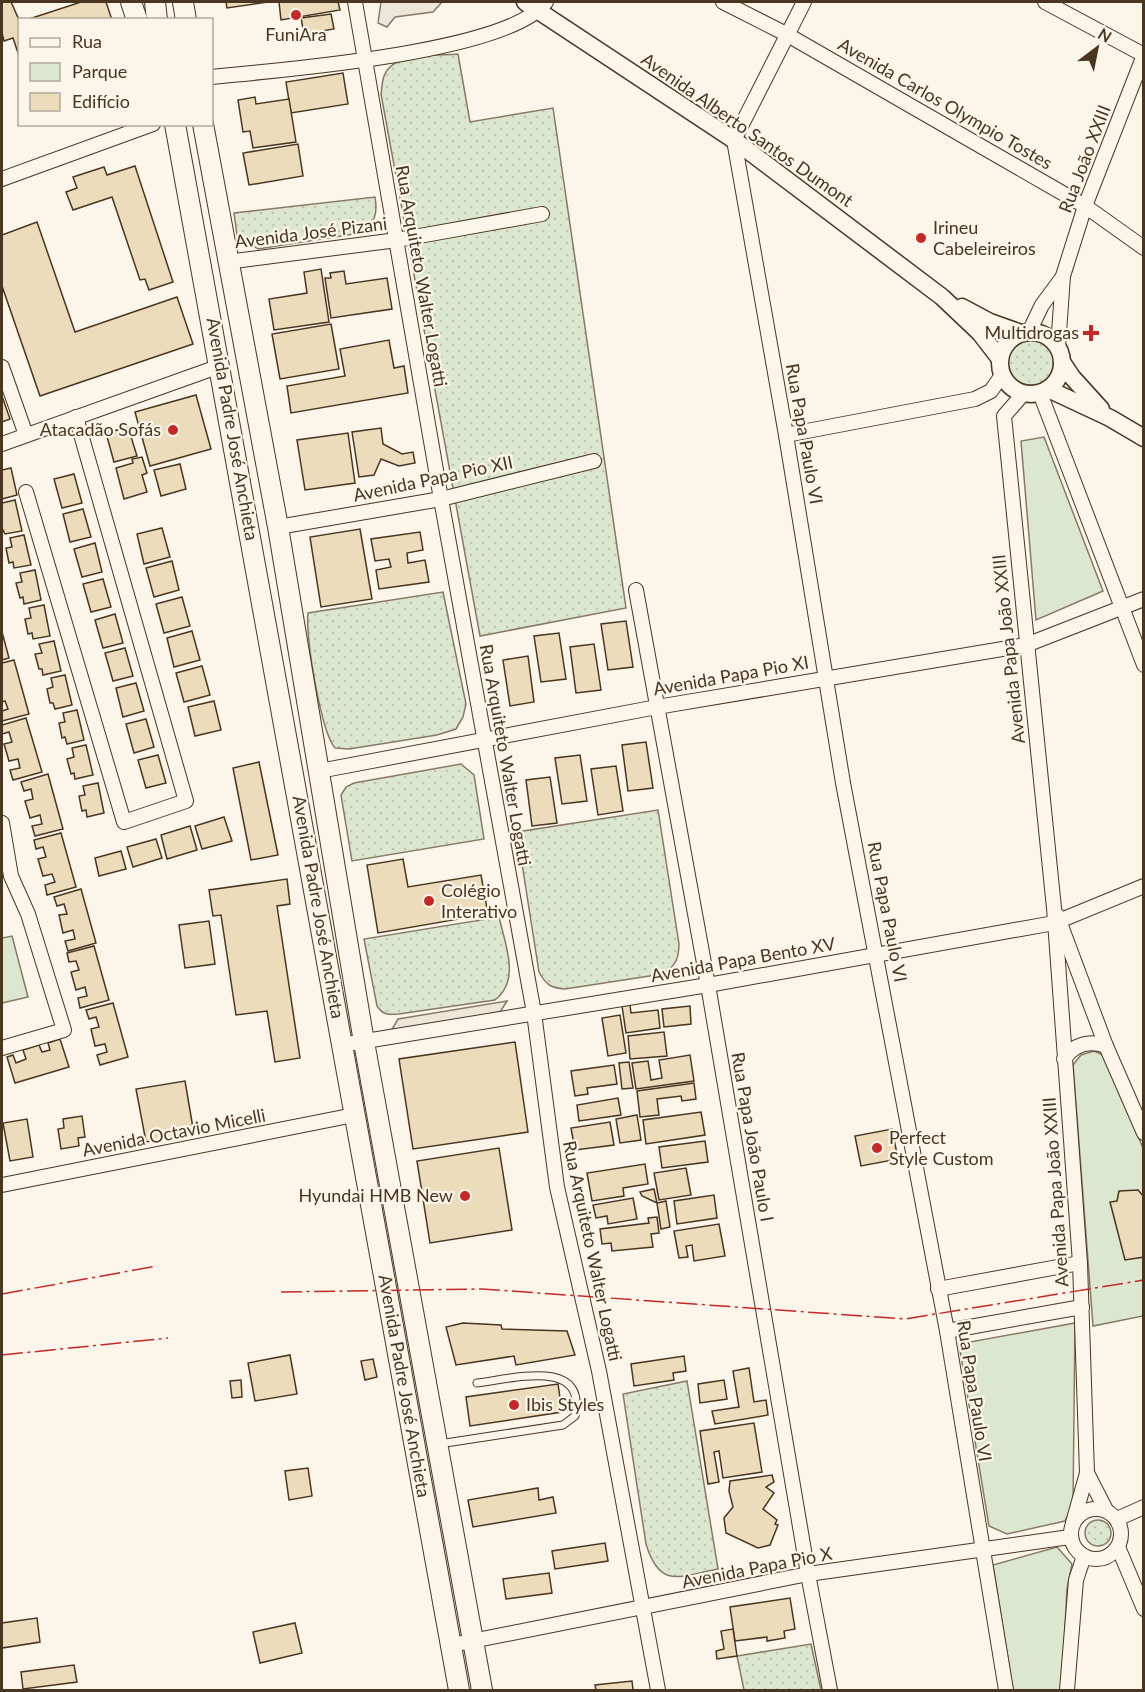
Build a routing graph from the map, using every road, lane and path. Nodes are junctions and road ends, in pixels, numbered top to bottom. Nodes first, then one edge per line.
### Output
1 (131, 2) edge
2 (154, 2) edge
3 (183, 2) edge
4 (355, 2) edge
5 (723, 2) edge
6 (804, 2) edge
7 (1045, 2) edge
8 (536, 5) edge
9 (136, 18) edge
10 (158, 18) edge
11 (186, 18) edge
12 (786, 34) junction
13 (1143, 55) edge
14 (365, 61) junction
15 (213, 77) edge
16 (148, 126) edge
17 (175, 126) edge
18 (203, 126) edge
19 (734, 140) junction
20 (2, 179) edge
21 (1085, 206) junction
22 (542, 214) dead end
23 (397, 240) junction
24 (1143, 248) edge
25 (227, 262) junction
26 (1063, 276) junction
27 (942, 297) junction
28 (1025, 333) junction
29 (1060, 354) junction
30 (220, 366) junction
31 (2, 367) edge
32 (1001, 367) junction
33 (1037, 392) junction
34 (76, 417) junction
35 (1110, 418) junction
36 (26, 435) junction
37 (786, 435) junction
38 (1143, 438) edge
39 (2, 444) edge
40 (594, 460) dead end
41 (26, 492) dead end
42 (441, 499) junction
43 (278, 527) junction
44 (636, 590) dead end
45 (1143, 599) edge
46 (1122, 609) junction
47 (1026, 645) junction
48 (1143, 665) edge
49 (825, 677) junction
50 (657, 707) junction
51 (484, 740) junction
52 (319, 771) junction
53 (2, 823) edge
54 (1143, 886) edge
55 (1056, 917) junction
56 (877, 955) junction
57 (708, 985) junction
58 (534, 1013) junction
59 (364, 1042) junction
60 (341, 1045) junction
61 (1106, 1046) junction
62 (2, 1048) edge
63 (1064, 1059) junction
64 (354, 1115) junction
65 (1143, 1133) edge
66 (2, 1185) edge
67 (1080, 1263) junction
68 (938, 1289) junction
69 (1082, 1307) junction
70 (947, 1331) junction
71 (477, 1383) dead end
72 (439, 1444) junction
73 (1087, 1473) junction
74 (1143, 1507) edge
75 (1111, 1515) junction
76 (1072, 1530) junction
77 (1118, 1547) junction
78 (982, 1549) junction
79 (1084, 1557) junction
80 (808, 1574) junction
81 (644, 1608) junction
82 (1143, 1609) edge
83 (475, 1640) junction
84 (452, 1645) junction
85 (459, 1690) edge
86 (482, 1690) edge
87 (658, 1690) edge
88 (830, 1690) edge
89 (1006, 1690) edge
90 (1067, 1690) edge

1 - 9 main road
2 - 10 main road
3 - 11 main road
4 - 14 street, Rua Arquiteto Walter Logatti
5 - 12 street, Avenida Carlos Olympio Tostes
6 - 12 street
7 - 13 street
8 - 14 street
8 - 19 street, Avenida Alberto Santos Dumont
12 - 19 street
12 - 21 street, Avenida Carlos Olympio Tostes
13 - 21 street, Rua João XXIII
14 - 15 street
14 - 23 street, Rua Arquiteto Walter Logatti
16 - 20 street
17 - 30 main road, Avenida Padre José Anchieta
18 - 25 main road, Avenida Padre José Anchieta
19 - 27 street, Avenida Alberto Santos Dumont
19 - 37 street, Rua Papa Paulo VI
21 - 24 street, Avenida Carlos Olympio Tostes
21 - 26 street, Rua João XXIII
22 - 23 street, Avenida José Pizani
23 - 25 street, Avenida José Pizani
23 - 42 street, Rua Arquiteto Walter Logatti
25 - 43 main road, Avenida Padre José Anchieta
26 - 28 street, Rua João XXIII
26 - 29 street, Rua João XXIII
27 - 28 street, Avenida Alberto Santos Dumont
27 - 32 street, Avenida Alberto Santos Dumont
28 - 29 street
28 - 32 street
29 - 33 street
29 - 35 street
30 - 34 street
30 - 60 main road, Avenida Padre José Anchieta
31 - 36 street
32 - 33 street
32 - 37 street
33 - 35 street
33 - 46 street
33 - 47 street, Avenida Papa João XXIII
34 - 36 street
34 - 41 street
35 - 38 street
36 - 39 street
37 - 49 street, Rua Papa Paulo VI
40 - 42 street, Avenida Papa Pio XII
42 - 43 street, Avenida Papa Pio XII
42 - 51 street, Rua Arquiteto Walter Logatti
43 - 52 main road, Avenida Padre José Anchieta
44 - 50 street, Rua Papa João Paulo I
45 - 46 street, Avenida Papa Pio XI
46 - 47 street, Avenida Papa Pio XI
46 - 48 street
47 - 49 street, Avenida Papa Pio XI
47 - 55 street, Avenida Papa João XXIII
49 - 50 street, Avenida Papa Pio XI
49 - 56 street, Rua Papa Paulo VI
50 - 51 street, Avenida Papa Pio XI
50 - 57 street, Rua Papa João Paulo I
51 - 52 street, Avenida Papa Pio XI
51 - 58 street, Rua Arquiteto Walter Logatti
52 - 59 main road, Avenida Padre José Anchieta
53 - 62 street
54 - 55 street, Avenida Papa Bento XV
55 - 56 street, Avenida Papa Bento XV
55 - 61 street
55 - 63 street, Avenida Papa João XXIII
56 - 57 street, Avenida Papa Bento XV
56 - 68 street, Rua Papa Paulo VI
57 - 58 street, Avenida Papa Bento XV
57 - 80 street, Rua Papa João Paulo I
58 - 59 street, Avenida Papa Bento XV
58 - 81 street, Rua Arquiteto Walter Logatti
59 - 60 street, Avenida Papa Bento XV
59 - 72 main road, Avenida Padre José Anchieta
60 - 64 main road, Avenida Padre José Anchieta
61 - 63 street
61 - 65 street
63 - 67 street, Avenida Papa João XXIII
64 - 66 street, Avenida Octavio Micelli
64 - 84 main road, Avenida Padre José Anchieta
67 - 68 street
67 - 69 street, Avenida Papa João XXIII
68 - 70 street, Rua Papa Paulo VI
69 - 70 street
69 - 73 street, Avenida Papa João XXIII
70 - 78 street, Rua Papa Paulo VI
71 - 72 lane
72 - 83 main road, Avenida Padre José Anchieta
73 - 75 street, Avenida Papa João XXIII
73 - 76 street, Avenida Papa João XXIII
74 - 75 street
75 - 76 street
75 - 77 street
76 - 78 street, Avenida Papa Pio X
76 - 79 street
77 - 79 street
77 - 82 street
78 - 80 street, Avenida Papa Pio X
78 - 89 street, Rua Papa Paulo VI
79 - 90 street
80 - 81 street, Avenida Papa Pio X
80 - 88 street, Rua Papa João Paulo I
81 - 83 street, Avenida Papa Pio X
81 - 87 street, Rua Arquiteto Walter Logatti
83 - 84 street, Avenida Papa Pio X
83 - 86 main road, Avenida Padre José Anchieta
84 - 85 main road, Avenida Padre José Anchieta

